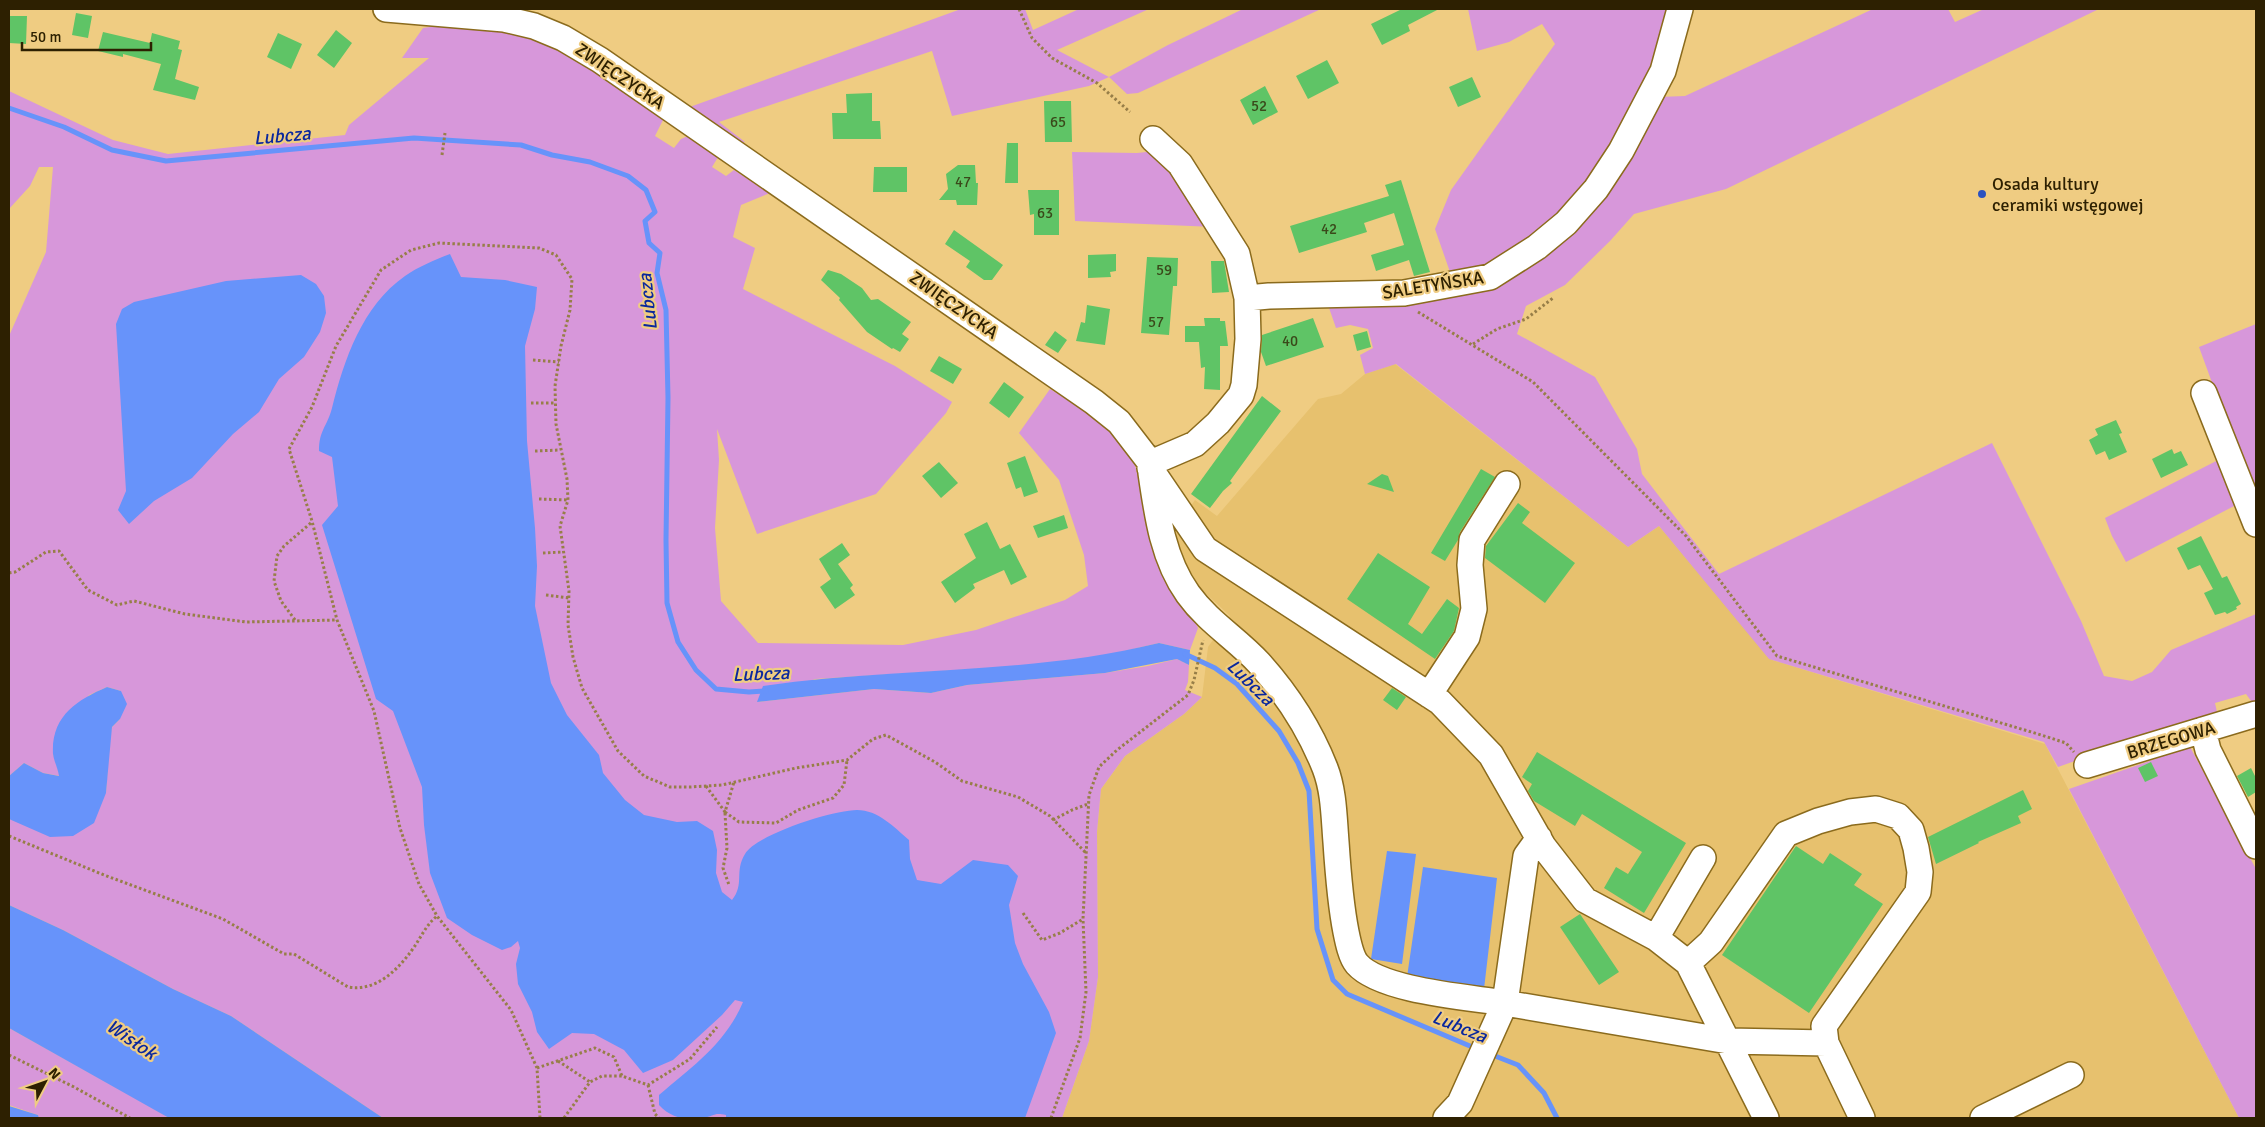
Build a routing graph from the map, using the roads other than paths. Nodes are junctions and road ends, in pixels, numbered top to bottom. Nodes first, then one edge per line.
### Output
1 (386, 9) edge
2 (1680, 9) edge
3 (1153, 139) dead end
4 (1247, 298) junction
5 (2204, 393) dead end
6 (1150, 465) junction
7 (1507, 484) dead end
8 (2256, 524) edge
9 (1429, 695) junction
10 (2256, 714) edge
11 (2203, 730) junction
12 (2087, 765) road end
13 (1539, 838) junction
14 (2256, 846) edge
15 (1703, 858) dead end
16 (1656, 938) junction
17 (1688, 963) junction
18 (1505, 1003) junction
19 (1728, 1042) junction
20 (1826, 1043) junction
21 (2071, 1075) dead end
22 (1458, 1113) edge
23 (1766, 1118) edge
24 (1862, 1118) edge
25 (1983, 1118) edge

1 - 6 street, ZWIĘCZYCKA
2 - 4 street, SALETYŃSKA
3 - 4 street
4 - 6 street
5 - 8 street
6 - 9 street, ZWIĘCZYCKA
6 - 18 street
7 - 9 street
9 - 13 street, ZWIĘCZYCKA
10 - 11 street, BRZEGOWA
11 - 12 street, BRZEGOWA
11 - 14 street
13 - 16 street, ZWIĘCZYCKA
13 - 18 street
15 - 16 street
16 - 17 street, ZWIĘCZYCKA
17 - 19 street
17 - 20 street
18 - 19 street
18 - 22 street
19 - 20 street
19 - 23 street
20 - 24 street
21 - 25 street

